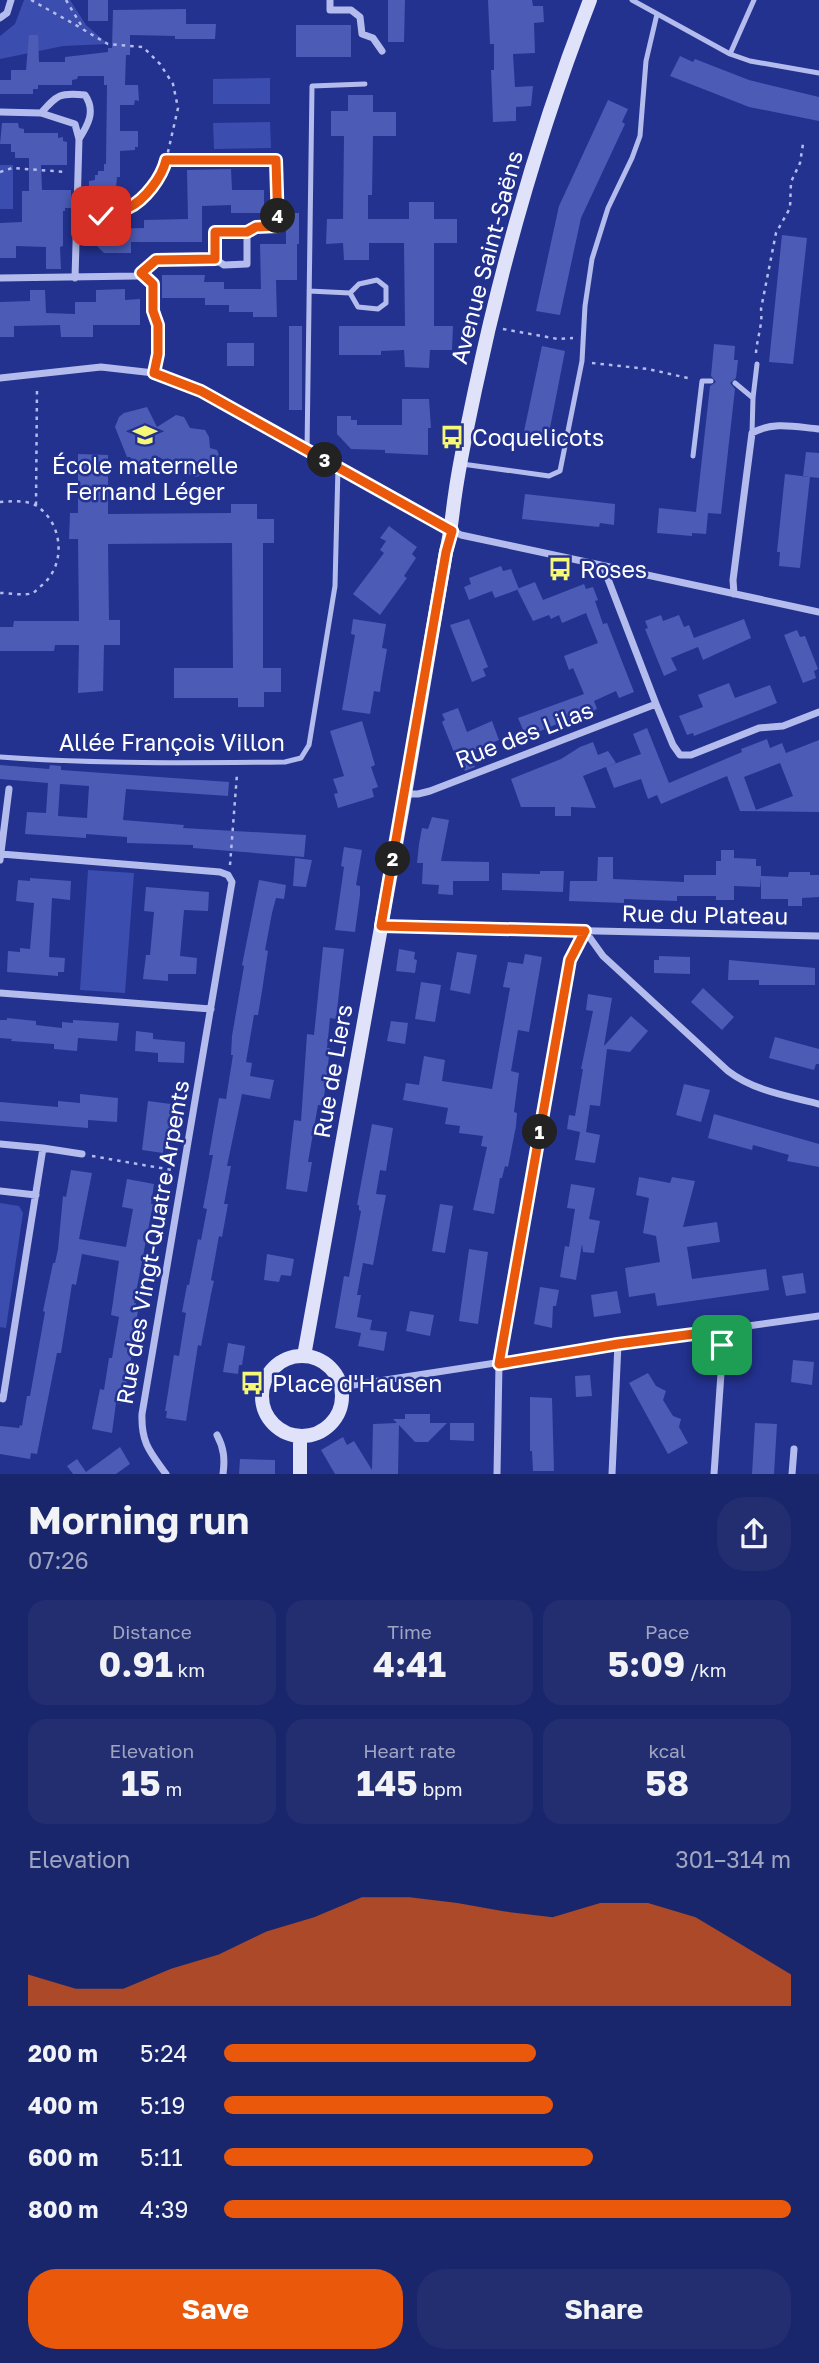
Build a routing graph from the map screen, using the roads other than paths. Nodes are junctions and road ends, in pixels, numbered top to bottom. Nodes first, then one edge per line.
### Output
1 (11, 0) edge
2 (330, 0) edge
3 (590, 0) edge
4 (632, 0) edge
5 (754, 0) edge
6 (657, 14) junction
7 (0, 18) edge
8 (382, 51) dead end
9 (730, 54) junction
10 (819, 73) edge
11 (365, 84) dead end
12 (0, 112) edge
13 (41, 113) junction
14 (79, 139) junction
15 (215, 259) junction
16 (0, 278) edge
17 (75, 278) junction
18 (309, 291) junction
19 (351, 293) junction
20 (757, 363) road end
21 (0, 378) edge
22 (711, 381) dead end
23 (735, 383) dead end
24 (753, 398) junction
25 (819, 429) edge
26 (752, 433) junction
27 (307, 451) junction
28 (693, 456) dead end
29 (460, 464) junction
30 (338, 467) junction
31 (452, 531) junction
32 (603, 566) junction
33 (734, 594) junction
34 (819, 612) edge
35 (656, 704) junction
36 (819, 712) edge
37 (0, 757) edge
38 (9, 789) dead end
39 (405, 794) junction
40 (1, 854) edge
41 (0, 860) edge
42 (381, 926) junction
43 (585, 931) junction
44 (819, 936) edge
45 (0, 993) edge
46 (211, 1009) junction
47 (819, 1104) edge
48 (0, 1144) edge
49 (43, 1148) junction
50 (82, 1154) road end
51 (0, 1191) edge
52 (36, 1195) junction
53 (819, 1316) edge
54 (724, 1330) junction
55 (618, 1344) junction
56 (304, 1356) junction
57 (499, 1364) junction
58 (340, 1387) junction
59 (0, 1398) edge
60 (217, 1435) dead end
61 (300, 1436) junction
62 (794, 1449) dead end
63 (166, 1474) edge
64 (223, 1474) edge
65 (300, 1474) edge
66 (497, 1474) edge
67 (612, 1474) edge
68 (714, 1474) edge
69 (792, 1474) edge

1 - 7 street
2 - 8 street
3 - 29 street, Avenue Saint-Saëns
4 - 6 lane
5 - 9 lane
6 - 9 lane
6 - 29 lane
9 - 10 lane
11 - 18 lane
12 - 13 street
13 - 14 street
13 - 14 street
14 - 17 street
15 - 15 street
15 - 17 street
16 - 17 street
18 - 19 lane
18 - 27 lane
19 - 19 lane
20 - 24 lane
21 - 27 street
22 - 28 lane
23 - 24 lane
24 - 26 lane
25 - 26 street
26 - 33 street
27 - 30 street
29 - 31 street, Avenue Saint-Saëns
30 - 31 street
30 - 37 lane, Allée François Villon
31 - 32 street
31 - 39 street, Avenue Saint-Saëns
32 - 33 street
32 - 35 street
33 - 34 street
35 - 36 street
35 - 39 street, Rue des Lilas
38 - 40 street
39 - 42 street, Rue de Liers
40 - 41 street
40 - 46 street, Rue des Vingt-Quatre Arpents
42 - 43 street, Rue du Plateau
42 - 56 street, Rue de Liers
43 - 44 street, Rue du Plateau
43 - 47 street
43 - 57 street
45 - 46 street
46 - 63 street, Rue des Vingt-Quatre Arpents
48 - 49 street
49 - 50 street
49 - 52 street
51 - 52 street
52 - 59 street
53 - 54 street
54 - 55 street
54 - 68 street
55 - 57 street
55 - 67 street
56 - 58 street
56 - 61 street
57 - 58 street
57 - 66 street
58 - 61 street
60 - 64 street
61 - 65 street
62 - 69 street

